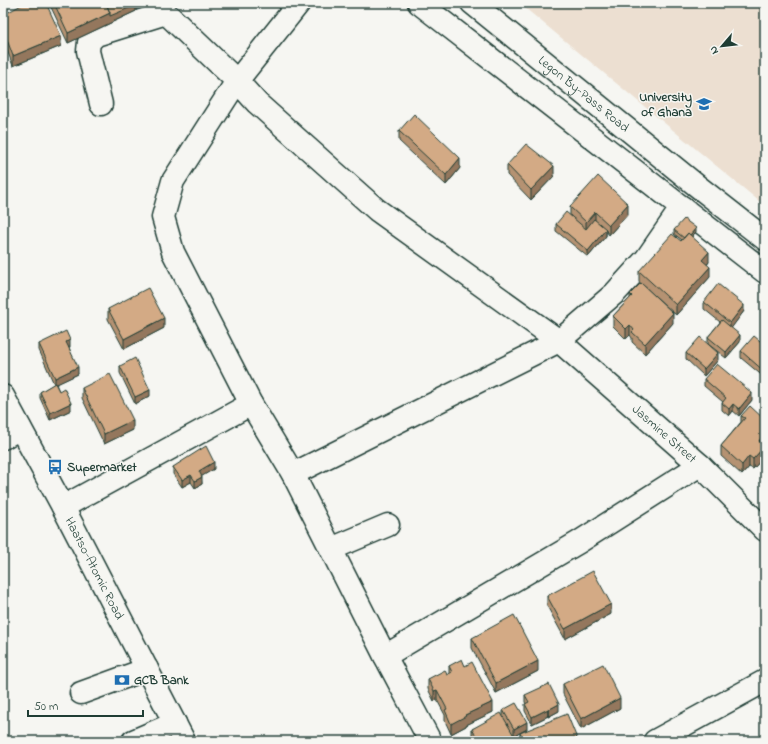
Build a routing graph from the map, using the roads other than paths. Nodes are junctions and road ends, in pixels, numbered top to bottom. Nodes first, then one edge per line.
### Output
1 (299, 3) edge
2 (419, 3) edge
3 (472, 3) edge
4 (160, 8) edge
5 (237, 80) junction
6 (101, 104) dead end
7 (682, 207) junction
8 (765, 239) edge
9 (765, 272) edge
10 (559, 341) junction
11 (3, 396) edge
12 (251, 404) junction
13 (12, 433) edge
14 (700, 465) junction
15 (293, 474) junction
16 (63, 508) junction
17 (388, 525) dead end
18 (765, 530) edge
19 (331, 549) junction
20 (385, 656) junction
21 (147, 669) junction
22 (765, 681) edge
23 (80, 693) dead end
24 (180, 732) edge
25 (134, 741) edge
26 (430, 741) edge
27 (655, 741) edge

1 - 5 street
2 - 7 street
3 - 8 street, Legon By-Pass Road
4 - 5 street, Jasmine Street
4 - 6 street
5 - 10 street, Jasmine Street
5 - 12 street
7 - 9 street
7 - 10 street
10 - 14 street, Jasmine Street
10 - 15 street
11 - 13 street, Haatso-Atomic Road
12 - 15 street
12 - 16 street
13 - 16 street, Haatso-Atomic Road
14 - 18 street, Jasmine Street
14 - 20 street
15 - 19 street
16 - 21 street, Haatso-Atomic Road
17 - 19 street
19 - 20 street
20 - 26 street
21 - 23 street
21 - 24 street, Haatso-Atomic Road
22 - 27 street
24 - 25 street

